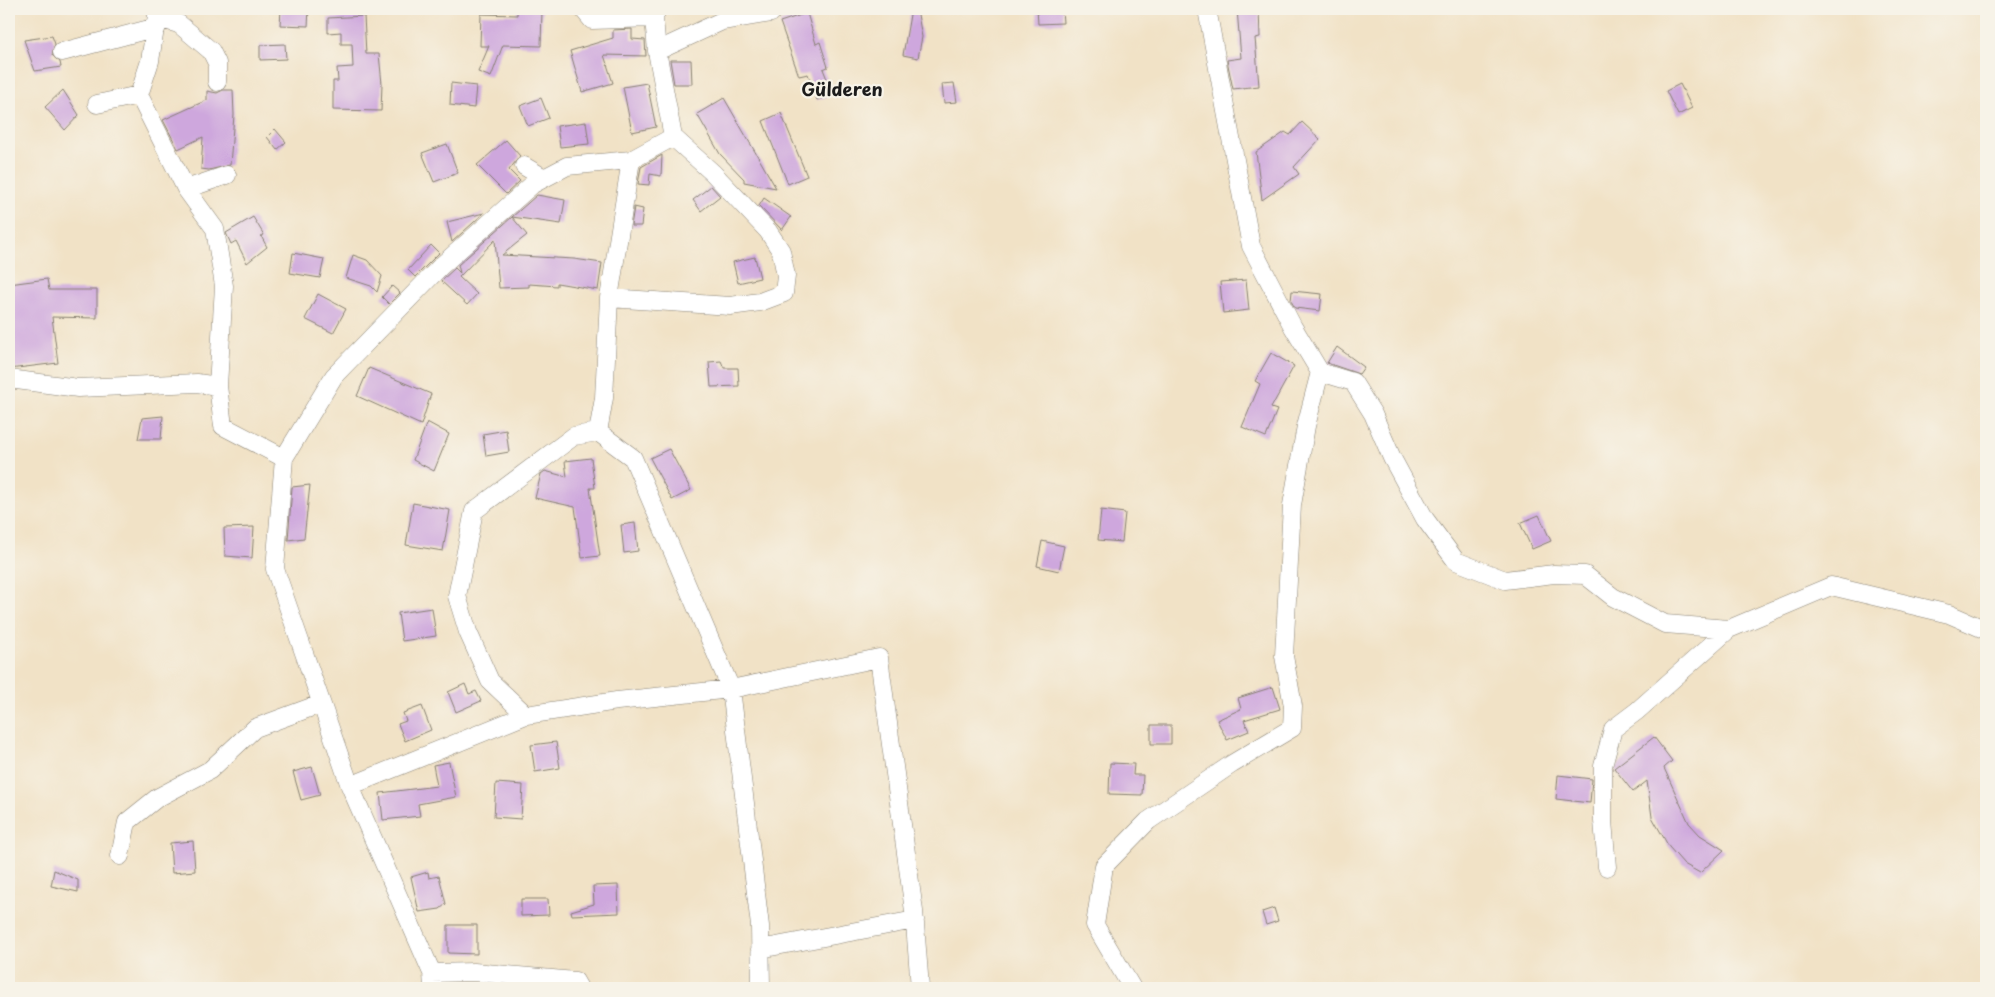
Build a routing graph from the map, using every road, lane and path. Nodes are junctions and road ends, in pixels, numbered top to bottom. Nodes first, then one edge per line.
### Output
1 (583, 9) edge
2 (1207, 9) edge
3 (655, 13) edge
4 (771, 13) dead end
5 (158, 18) edge
6 (657, 50) junction
7 (62, 52) dead end
8 (217, 82) dead end
9 (139, 95) junction
10 (97, 104) dead end
11 (673, 137) junction
12 (631, 160) junction
13 (524, 166) dead end
14 (227, 175) dead end
15 (544, 178) junction
16 (186, 189) junction
17 (609, 298) junction
18 (1320, 372) junction
19 (9, 379) edge
20 (218, 386) junction
21 (598, 432) junction
22 (284, 458) junction
23 (1729, 629) junction
24 (1986, 630) edge
25 (731, 688) junction
26 (320, 704) junction
27 (526, 715) junction
28 (350, 786) junction
29 (120, 856) dead end
30 (1608, 867) dead end
31 (915, 920) junction
32 (760, 950) junction
33 (433, 980) edge
34 (579, 988) edge
35 (761, 988) edge
36 (920, 988) edge
37 (1132, 988) edge

1 - 3 street
2 - 18 street
3 - 6 street
4 - 6 street
5 - 7 street
5 - 8 street
5 - 9 street
6 - 11 street
9 - 10 street
9 - 16 street
11 - 12 street
11 - 17 street
12 - 15 street
12 - 17 street
13 - 15 street
14 - 16 street
15 - 22 street
16 - 20 street
17 - 21 street
18 - 23 street
18 - 37 street
19 - 20 street
20 - 22 street
21 - 25 street
21 - 27 street
22 - 26 street
23 - 24 street
23 - 30 street
25 - 27 street
25 - 31 street
25 - 32 street
26 - 28 street
26 - 29 street
27 - 28 street
28 - 33 street
31 - 32 street
31 - 36 street
32 - 35 street
33 - 34 street

